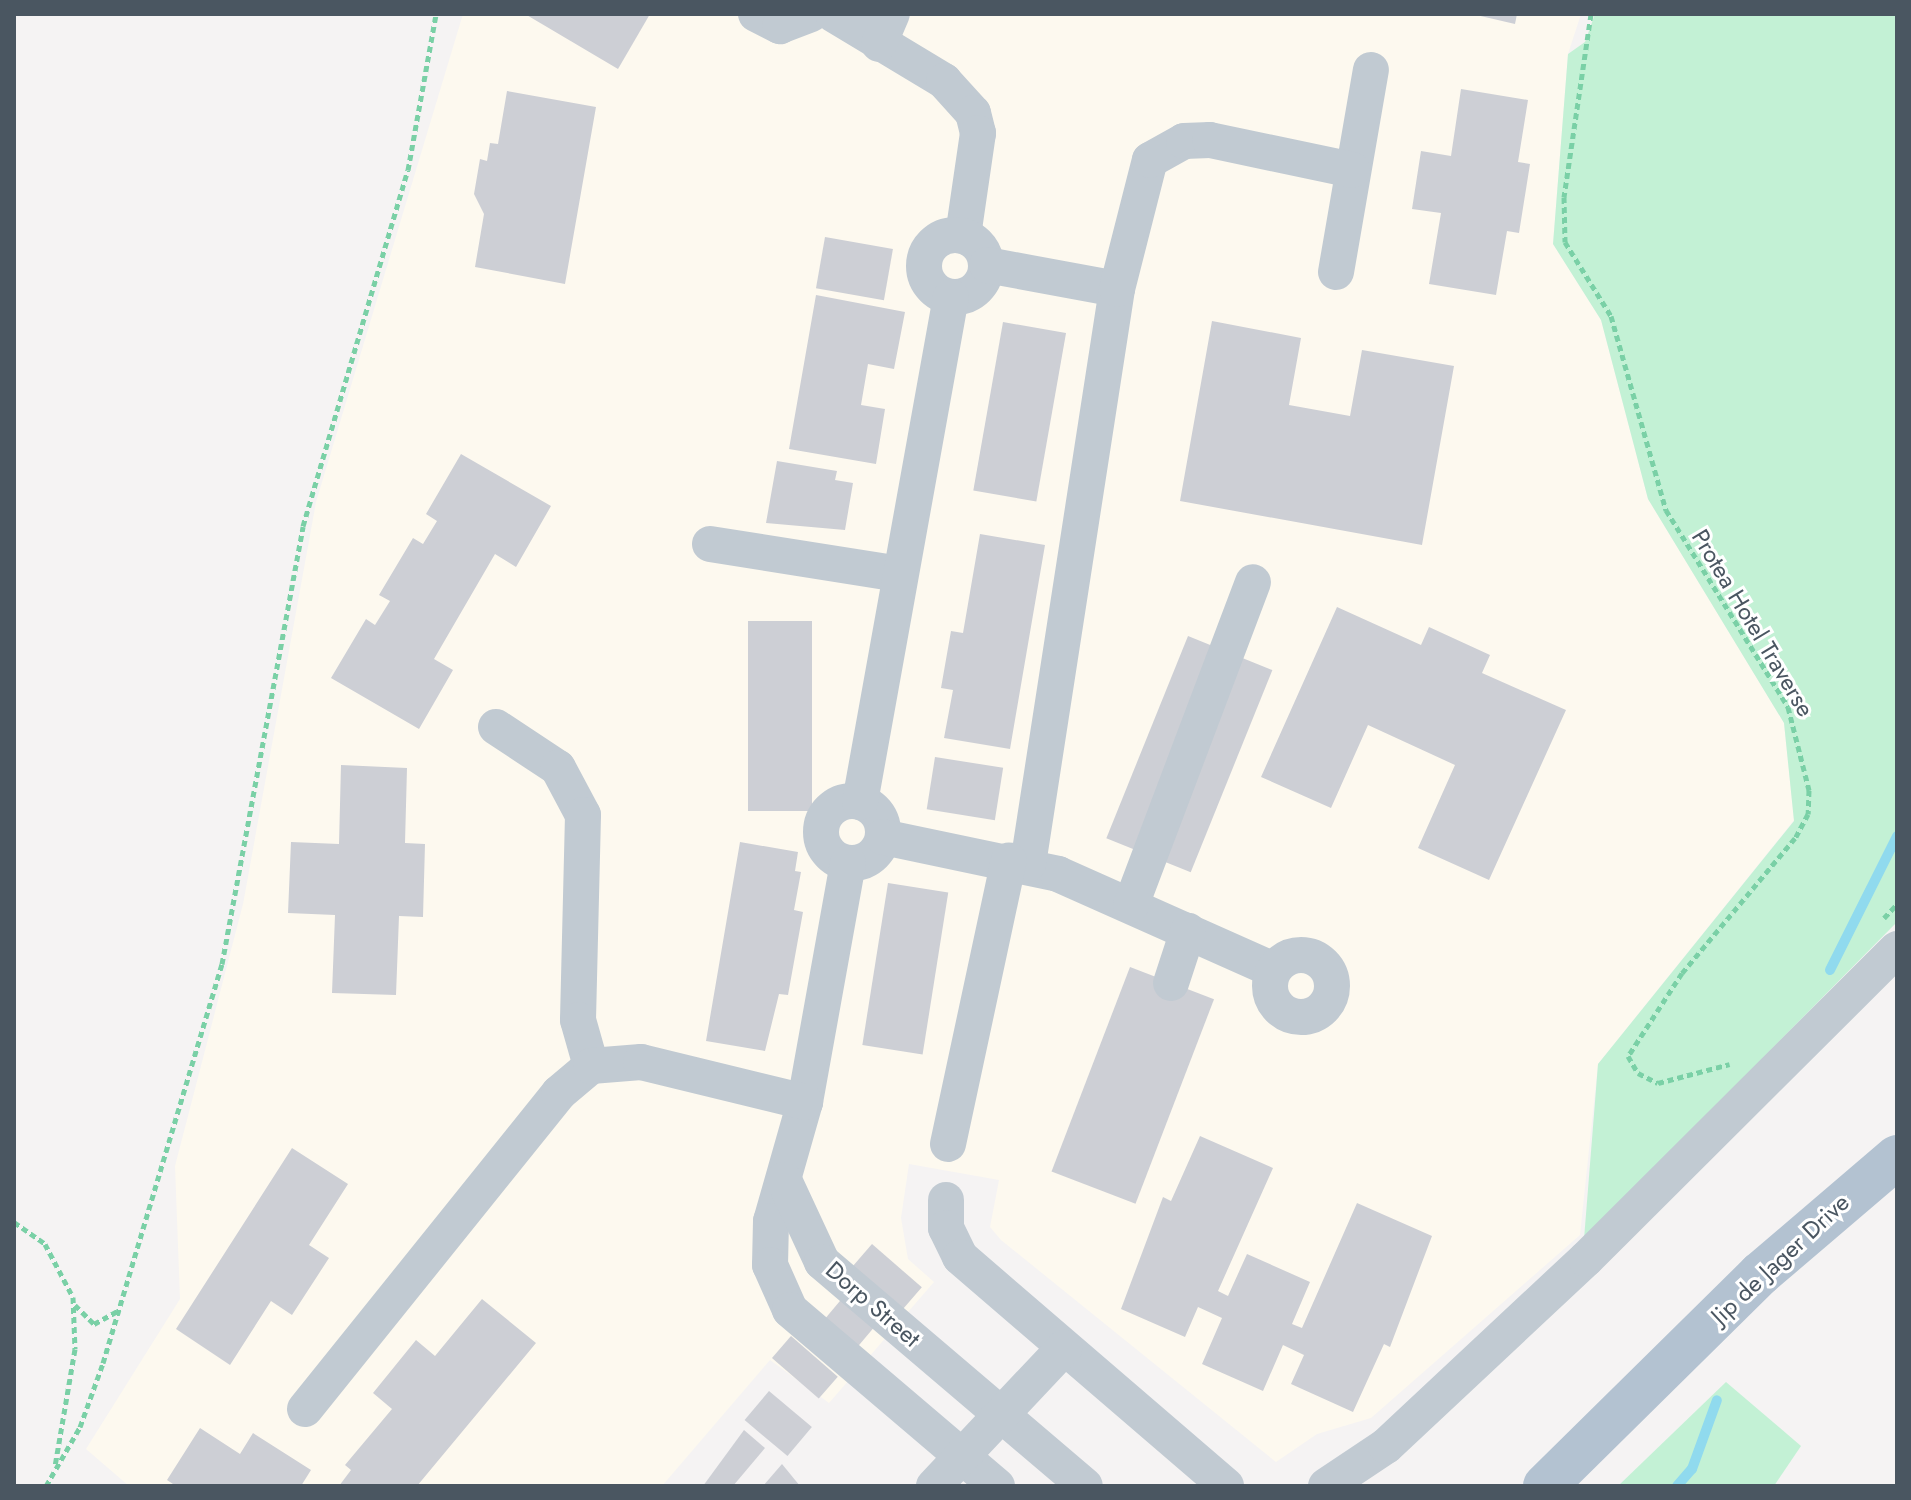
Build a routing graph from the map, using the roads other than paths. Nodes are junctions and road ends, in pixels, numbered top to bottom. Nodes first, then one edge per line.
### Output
1 (756, 14) edge
2 (811, 14) edge
3 (833, 14) edge
4 (886, 29) edge
5 (1371, 70) dead end
6 (1352, 170) junction
7 (963, 236) junction
8 (987, 265) junction
9 (1336, 272) dead end
10 (1117, 289) junction
11 (951, 297) junction
12 (710, 544) dead end
13 (899, 574) junction
14 (1253, 582) dead end
15 (496, 727) dead end
16 (860, 802) junction
17 (883, 837) junction
18 (1018, 862) junction
19 (848, 863) junction
20 (1131, 905) junction
21 (1188, 931) junction
22 (1887, 939) edge
23 (1274, 970) dead end
24 (1171, 983) dead end
25 (591, 1066) junction
26 (805, 1102) junction
27 (948, 1144) dead end
28 (1897, 1157) edge
29 (1897, 1176) edge
30 (784, 1180) junction
31 (946, 1200) dead end
32 (1064, 1348) junction
33 (1669, 1366) junction
34 (305, 1409) dead end
35 (1005, 1415) junction
36 (978, 1475) edge
37 (934, 1486) edge
38 (1085, 1486) edge
39 (1226, 1486) edge
40 (1326, 1486) edge
41 (1545, 1486) edge

1 - 2 lane
3 - 4 lane
4 - 7 lane
5 - 6 lane
6 - 9 lane
6 - 10 lane
7 - 8 lane
7 - 11 lane
8 - 10 lane
8 - 11 lane
10 - 18 lane
11 - 13 lane
12 - 13 lane
13 - 16 lane
14 - 20 lane
15 - 25 lane
16 - 17 lane
16 - 19 lane
17 - 18 lane
17 - 19 lane
18 - 20 lane
18 - 27 lane
19 - 26 lane
20 - 21 lane
21 - 23 lane
21 - 24 lane
22 - 40 lane
25 - 26 lane
25 - 34 lane
26 - 30 lane
28 - 33 main road, Jip de Jager Drive
29 - 33 main road, Jip de Jager Drive
30 - 35 lane, Dorp Street
30 - 36 lane
31 - 32 lane
32 - 35 lane
32 - 39 lane
33 - 41 main road, Jip de Jager Drive
35 - 36 lane
35 - 38 lane, Dorp Street
36 - 37 lane

